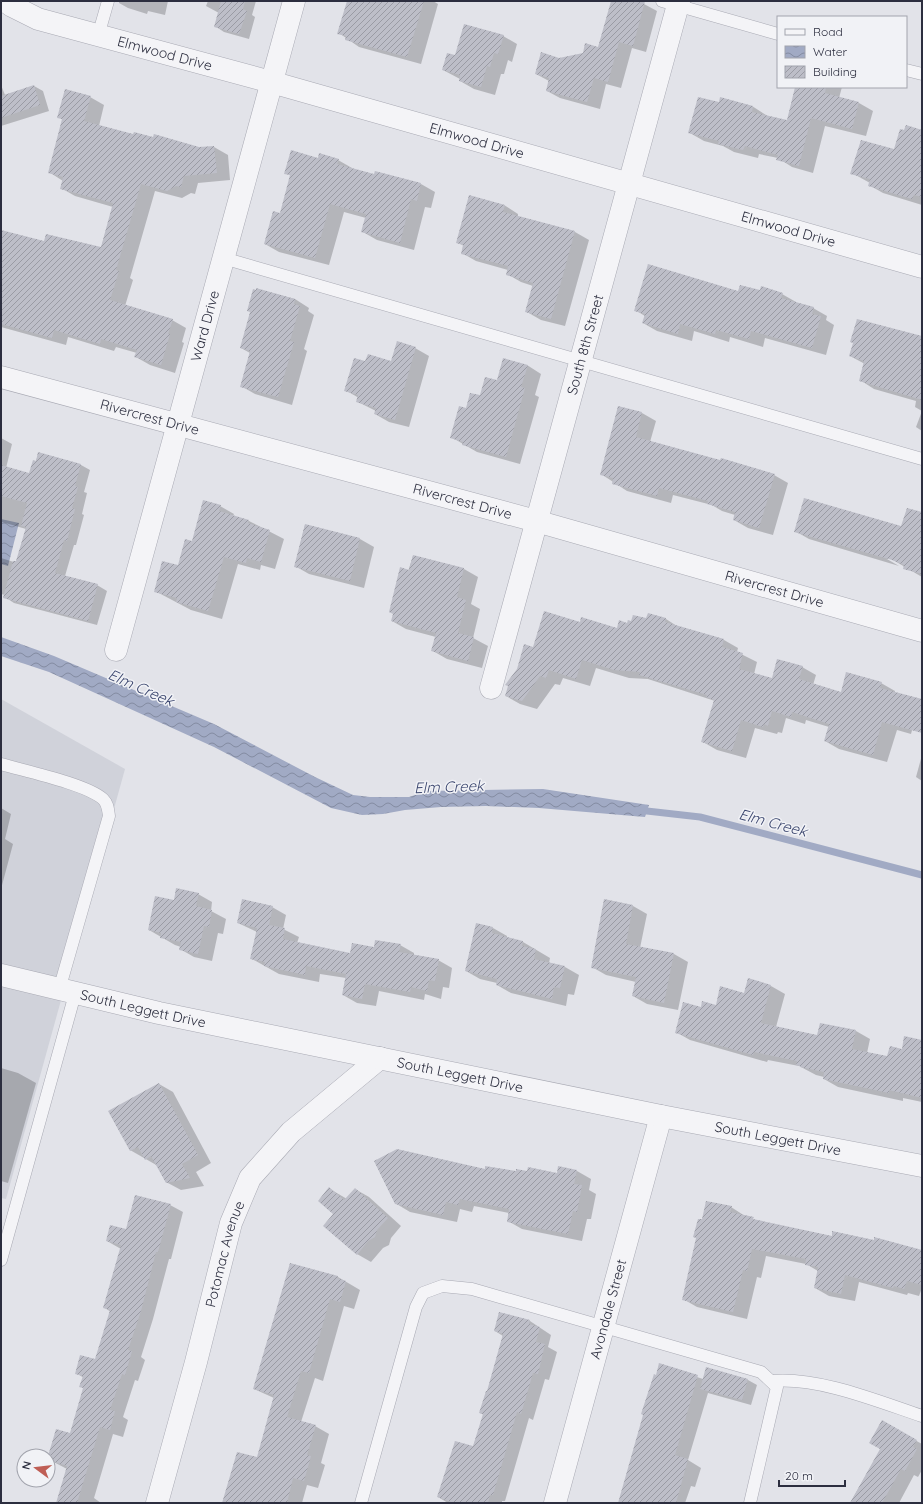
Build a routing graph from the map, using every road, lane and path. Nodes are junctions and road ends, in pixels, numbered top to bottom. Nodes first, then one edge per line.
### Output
1 (6, 1) edge
2 (108, 1) edge
3 (294, 1) edge
4 (673, 2) edge
5 (31, 17) junction
6 (1, 19) edge
7 (777, 34) edge
8 (98, 36) junction
9 (907, 70) edge
10 (922, 74) edge
11 (271, 82) junction
12 (629, 183) junction
13 (223, 258) junction
14 (922, 267) edge
15 (580, 360) junction
16 (1, 377) edge
17 (177, 426) junction
18 (922, 459) edge
19 (536, 521) junction
20 (922, 631) edge
21 (116, 650) dead end
22 (491, 688) dead end
23 (1, 764) edge
24 (1, 975) edge
25 (67, 992) junction
26 (380, 1058) junction
27 (661, 1116) junction
28 (922, 1166) edge
29 (1, 1260) edge
30 (603, 1325) junction
31 (772, 1381) junction
32 (922, 1416) edge
33 (156, 1503) edge
34 (361, 1503) edge
35 (555, 1503) edge
36 (750, 1503) edge

1 - 5 street, Elmwood Drive
2 - 8 lane
3 - 11 street, Ward Drive
4 - 7 lane
4 - 12 street, South 8th Street
5 - 6 street, Elmwood Drive
5 - 8 street, Elmwood Drive
8 - 11 street, Elmwood Drive
9 - 10 lane
11 - 12 street, Elmwood Drive
11 - 13 street, Ward Drive
12 - 14 street, Elmwood Drive
12 - 15 street, South 8th Street
13 - 15 lane
13 - 17 street, Ward Drive
15 - 18 lane
15 - 19 street, South 8th Street
16 - 17 street, Rivercrest Drive
17 - 19 street, Rivercrest Drive
17 - 21 street, Ward Drive
19 - 20 street, Rivercrest Drive
19 - 22 street, South 8th Street
23 - 25 lane
24 - 25 street, South Leggett Drive
25 - 26 street, South Leggett Drive
25 - 29 lane
26 - 27 street, South Leggett Drive
26 - 33 street, Potomac Avenue
27 - 28 street, South Leggett Drive
27 - 30 street, Avondale Street
30 - 31 lane
30 - 34 lane
30 - 35 street, Avondale Street
31 - 32 lane
31 - 36 lane

